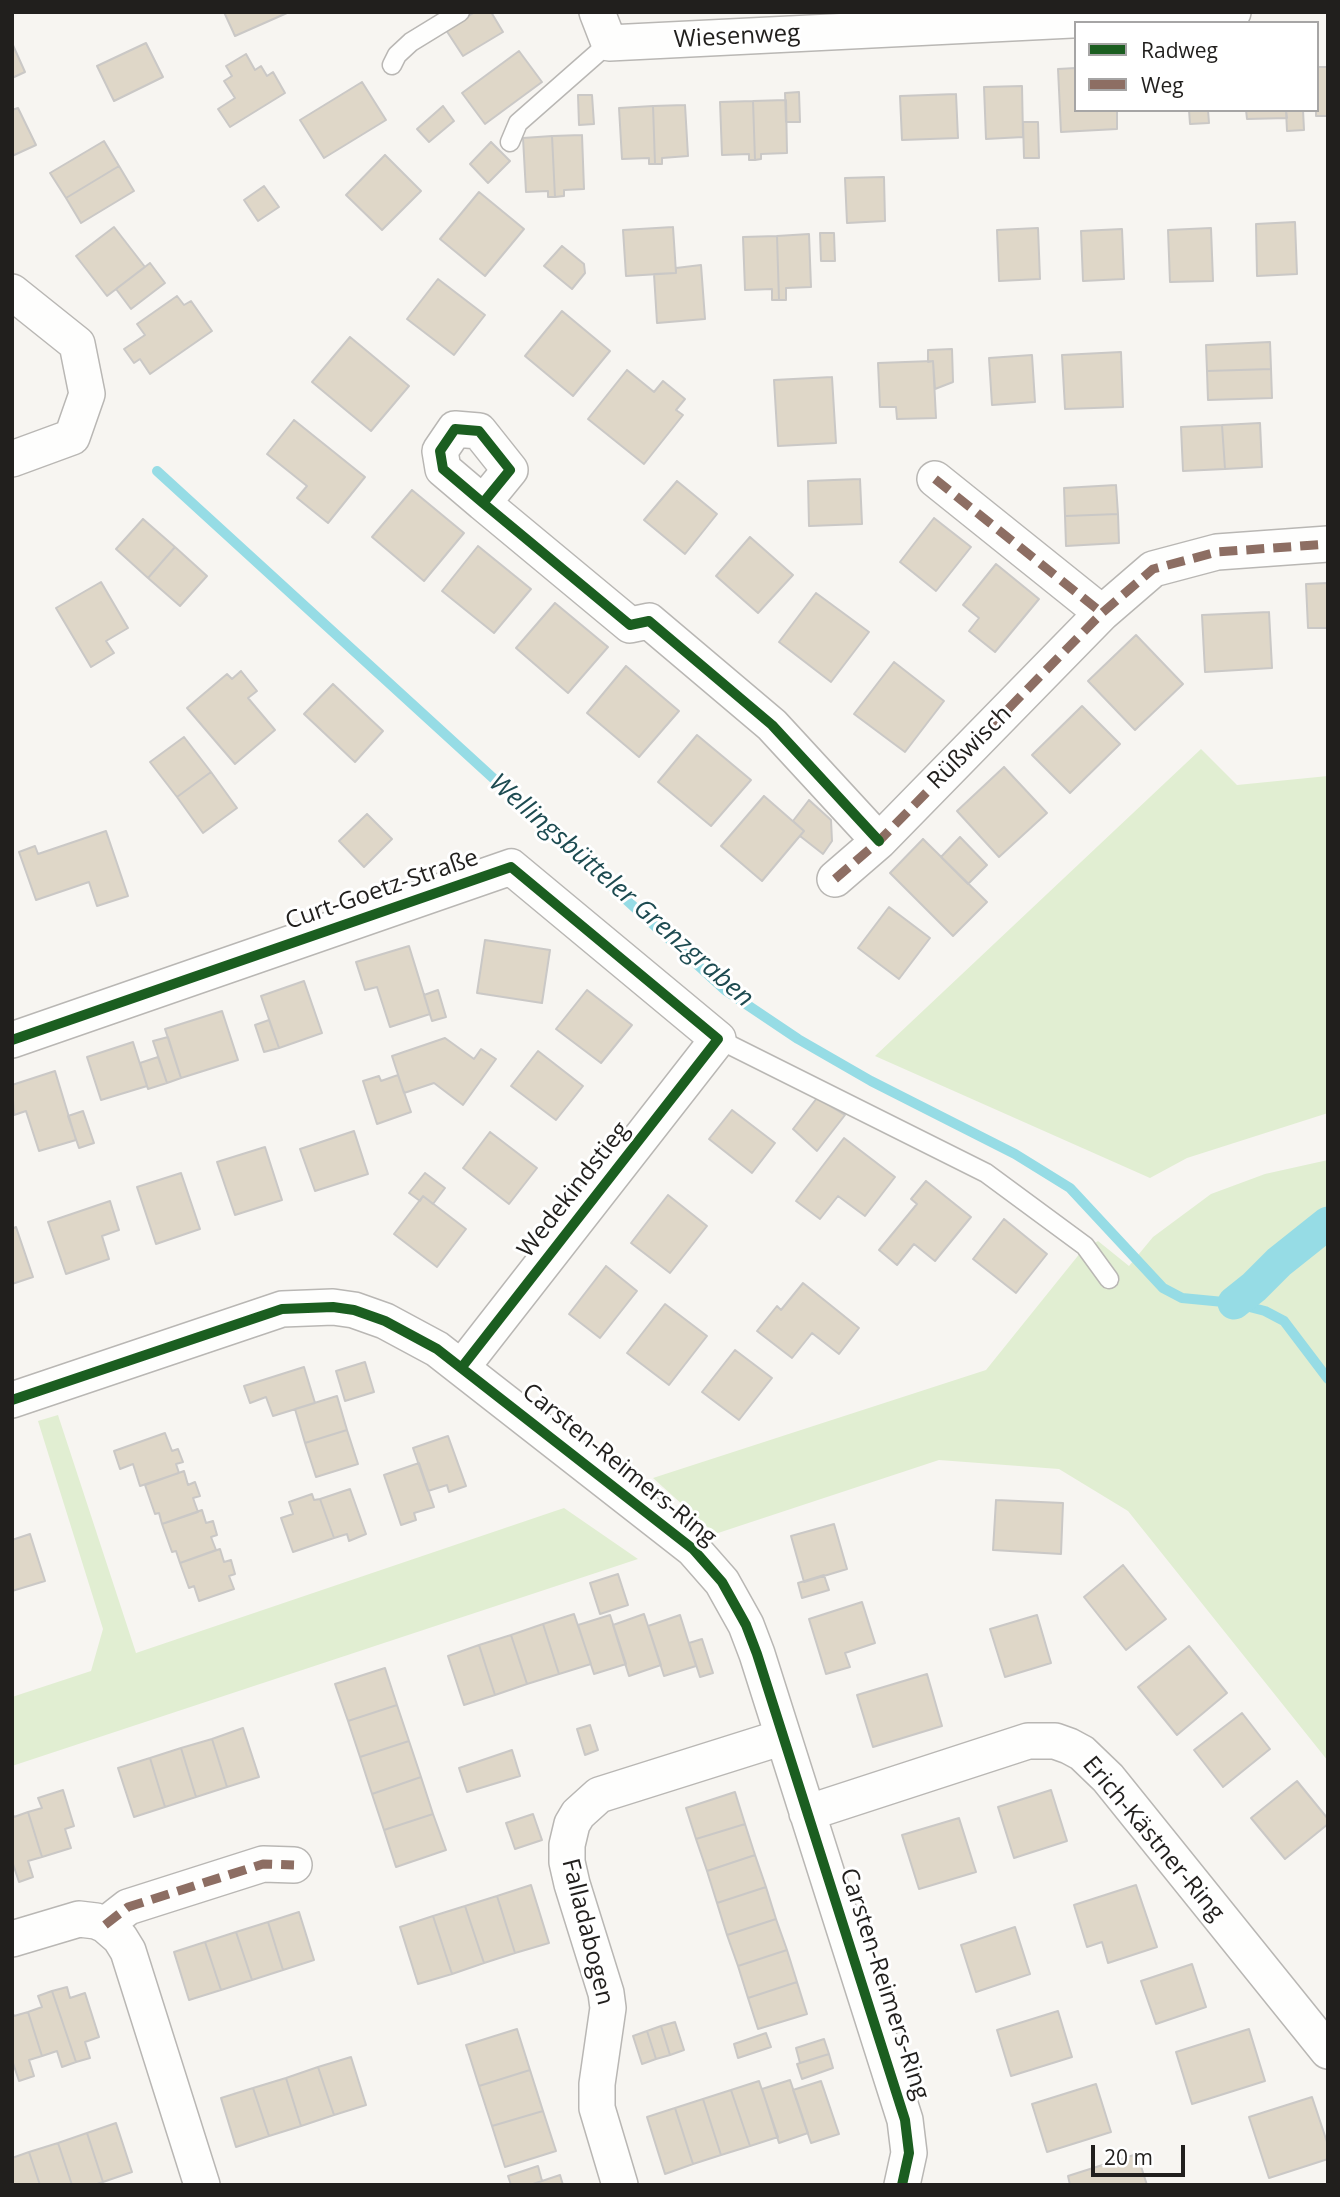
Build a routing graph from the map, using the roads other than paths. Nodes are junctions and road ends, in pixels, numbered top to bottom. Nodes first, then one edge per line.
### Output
1 (460, 12) edge
2 (1233, 12) edge
3 (603, 28) edge
4 (391, 65) dead end
5 (510, 142) dead end
6 (12, 292) edge
7 (12, 459) edge
8 (935, 479) dead end
9 (483, 503) dead end
10 (1328, 544) edge
11 (1102, 613) junction
12 (879, 841) junction
13 (835, 879) dead end
14 (718, 1039) junction
15 (12, 1040) edge
16 (1109, 1279) dead end
17 (462, 1367) junction
18 (12, 1400) edge
19 (783, 1737) junction
20 (807, 1813) junction
21 (295, 1865) dead end
22 (105, 1925) junction
23 (12, 1939) edge
24 (1328, 2051) edge
25 (202, 2185) edge
26 (620, 2185) edge
27 (902, 2185) edge

1 - 4 lane
2 - 3 street, Wiesenweg
3 - 5 lane
6 - 7 street
8 - 11 street
9 - 12 street
10 - 11 street, Rüßwisch
11 - 12 street, Rüßwisch
12 - 13 street, Rüßwisch
14 - 15 street, Curt-Goetz-Straße
14 - 16 lane
14 - 17 street, Wedekindstieg
17 - 18 street, Carsten-Reimers-Ring
17 - 19 street, Carsten-Reimers-Ring
19 - 20 street, Carsten-Reimers-Ring
19 - 26 street, Falladabogen
20 - 24 street, Erich-Kästner-Ring
20 - 27 street, Carsten-Reimers-Ring
21 - 22 street
22 - 23 street
22 - 25 street

